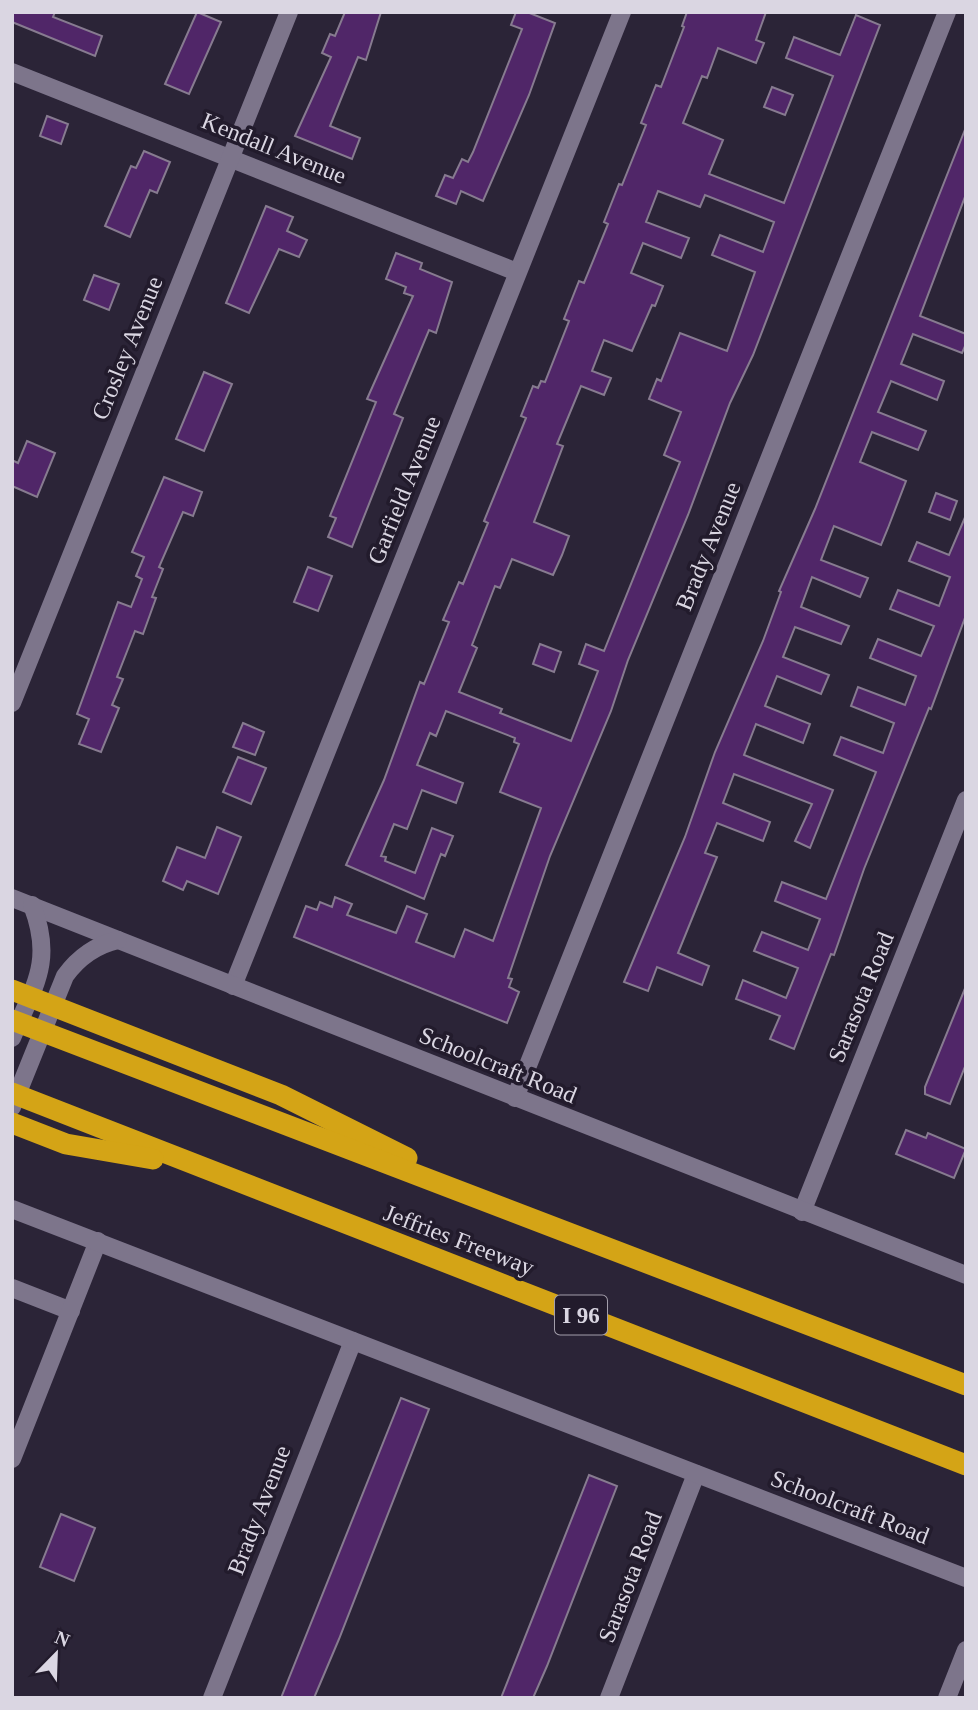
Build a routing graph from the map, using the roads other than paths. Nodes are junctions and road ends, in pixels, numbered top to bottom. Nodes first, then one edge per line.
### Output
1 (289, 12) edge
2 (622, 12) edge
3 (947, 12) edge
4 (12, 72) edge
5 (232, 157) junction
6 (517, 272) junction
7 (12, 703) edge
8 (966, 800) edge
9 (12, 898) edge
10 (32, 905) junction
11 (118, 940) junction
12 (233, 986) junction
13 (12, 990) edge
14 (12, 1020) edge
15 (12, 1038) edge
16 (12, 1093) edge
17 (515, 1098) junction
18 (12, 1107) edge
19 (12, 1124) edge
20 (196, 1166) junction
21 (14, 1207) edge
22 (802, 1212) junction
23 (519, 1214) junction
24 (98, 1241) junction
25 (966, 1275) edge
26 (12, 1288) edge
27 (71, 1311) junction
28 (352, 1341) junction
29 (966, 1385) edge
30 (12, 1459) edge
31 (966, 1465) edge
32 (696, 1474) junction
33 (966, 1578) edge
34 (966, 1650) edge
35 (212, 1698) edge
36 (609, 1698) edge
37 (947, 1698) edge

1 - 5 street, Crosley Avenue
2 - 6 street, Garfield Avenue
3 - 17 street, Brady Avenue
4 - 5 street, Kendall Avenue
5 - 6 street, Kendall Avenue
5 - 7 street, Crosley Avenue
6 - 12 street, Garfield Avenue
8 - 22 street, Sarasota Road
9 - 10 street, Schoolcraft Road
10 - 11 street, Schoolcraft Road
10 - 15 street
11 - 12 street, Schoolcraft Road
11 - 18 street
12 - 17 street, Schoolcraft Road
13 - 23 highway
14 - 23 highway, Jeffries Freeway
16 - 20 highway, Jeffries Freeway / I 96
17 - 22 street, Schoolcraft Road
19 - 20 highway
20 - 31 highway, Jeffries Freeway / I 96
21 - 24 street, Schoolcraft Road
22 - 25 street, Schoolcraft Road
23 - 29 highway, Jeffries Freeway
24 - 27 street
24 - 28 street, Schoolcraft Road
26 - 27 street
27 - 30 street
28 - 32 street, Schoolcraft Road
28 - 35 street, Brady Avenue
32 - 33 street, Schoolcraft Road
32 - 36 street, Sarasota Road
34 - 37 street

